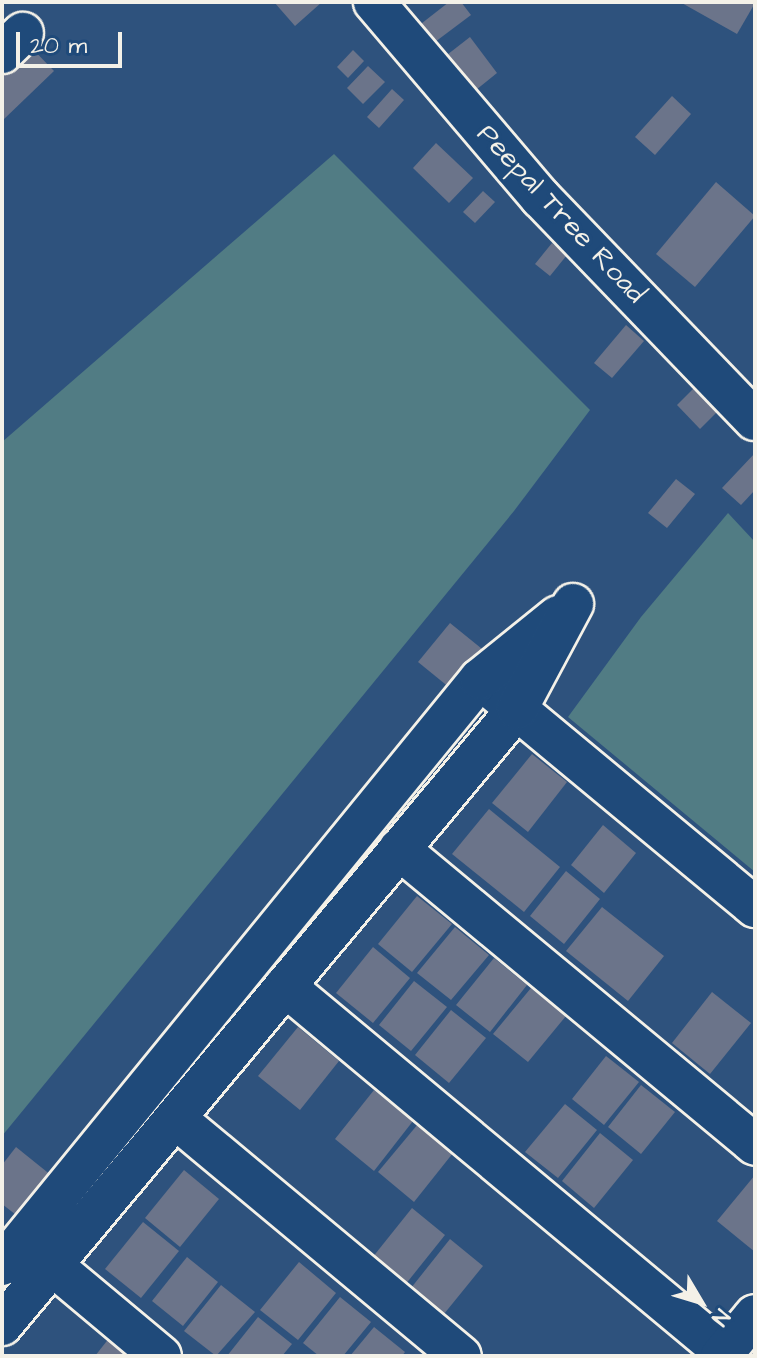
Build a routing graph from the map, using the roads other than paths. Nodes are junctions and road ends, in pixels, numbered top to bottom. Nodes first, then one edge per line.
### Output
1 (374, 2) edge
2 (755, 420) edge
3 (480, 679) junction
4 (517, 709) junction
5 (399, 849) junction
6 (755, 907) edge
7 (285, 986) junction
8 (175, 1118) junction
9 (755, 1145) edge
10 (2, 1265) edge
11 (52, 1265) junction
12 (755, 1315) edge
13 (2, 1325) edge
14 (722, 1354) edge
15 (161, 1356) edge
16 (461, 1356) edge

1 - 2 street, Peepal Tree Road
3 - 4 street
3 - 4 street
3 - 10 street
4 - 5 street
4 - 6 street
5 - 7 street
5 - 9 street
7 - 8 street
7 - 14 street
8 - 11 street
8 - 16 street
11 - 13 street
11 - 15 street
12 - 14 street

